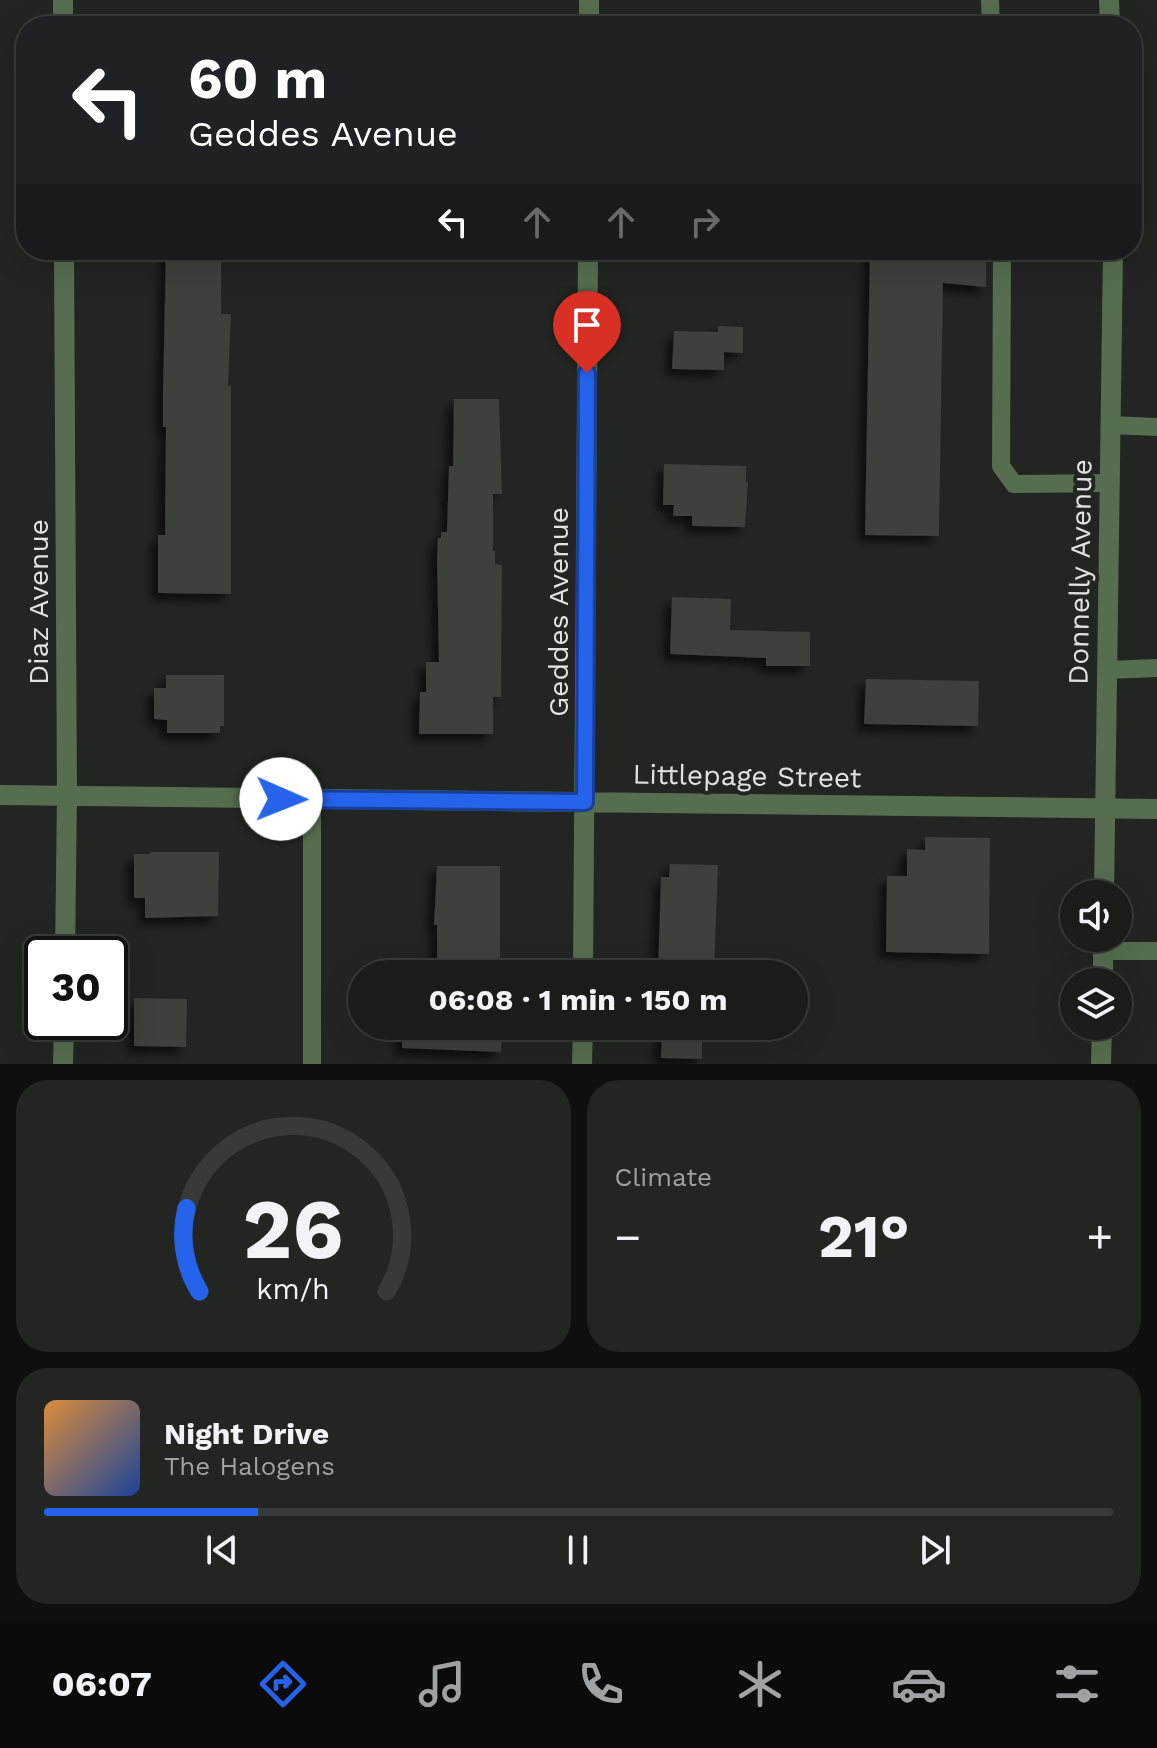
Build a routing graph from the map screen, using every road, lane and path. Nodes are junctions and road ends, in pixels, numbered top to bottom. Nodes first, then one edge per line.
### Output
1 (64, 260) edge
2 (588, 260) edge
3 (1002, 260) edge
4 (1113, 260) edge
5 (1111, 425) junction
6 (1157, 427) edge
7 (1110, 483) junction
8 (1157, 668) edge
9 (1107, 670) junction
10 (0, 795) edge
11 (67, 796) junction
12 (312, 799) junction
13 (585, 802) junction
14 (1105, 808) junction
15 (1157, 809) edge
16 (1104, 880) edge
17 (65, 936) edge
18 (1132, 948) edge
19 (1157, 951) edge
20 (583, 960) edge
21 (64, 1040) edge
22 (583, 1040) edge
23 (1102, 1040) edge
24 (63, 1064) edge
25 (312, 1064) edge
26 (582, 1064) edge
27 (1101, 1064) edge

1 - 11 street, Diaz Avenue
2 - 13 street, Geddes Avenue
3 - 7 lane
4 - 5 street, Donnelly Avenue
5 - 6 lane
5 - 7 street, Donnelly Avenue
7 - 9 street, Donnelly Avenue
8 - 9 lane
9 - 14 street, Donnelly Avenue
10 - 11 street, Littlepage Street
11 - 12 street, Littlepage Street
11 - 17 street, Diaz Avenue
12 - 13 street, Littlepage Street
12 - 25 lane
13 - 14 street, Littlepage Street
13 - 20 street, Geddes Avenue
14 - 15 street, Littlepage Street
14 - 16 street, Donnelly Avenue
18 - 19 lane
21 - 24 street
22 - 26 street
23 - 27 street

